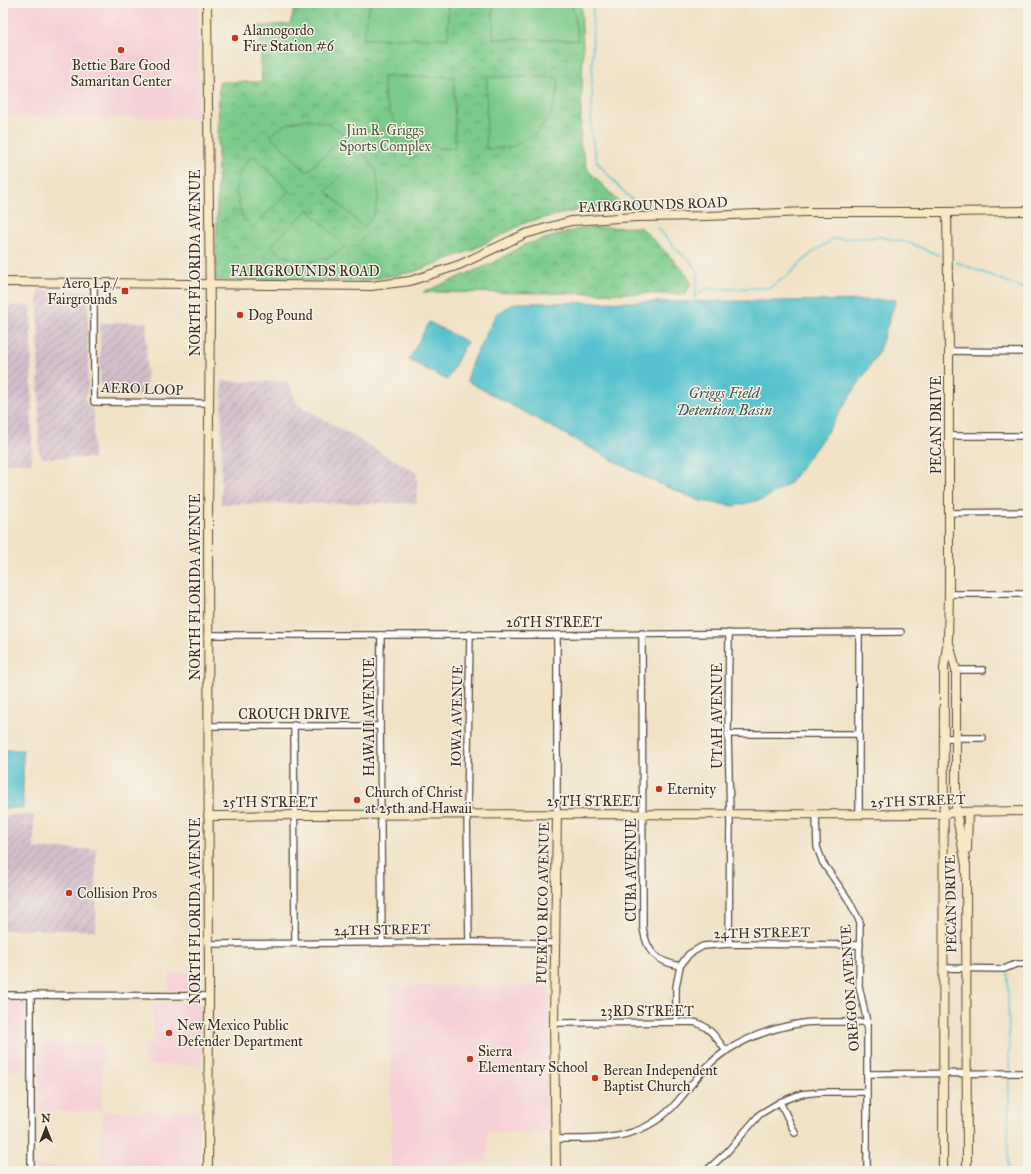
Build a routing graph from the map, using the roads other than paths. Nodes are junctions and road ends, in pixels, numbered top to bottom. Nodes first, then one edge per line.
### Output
1 (207, 3) edge
2 (1028, 211) edge
3 (947, 212) junction
4 (3, 282) edge
5 (94, 283) junction
6 (209, 284) junction
7 (949, 351) junction
8 (1028, 352) edge
9 (208, 403) junction
10 (949, 436) junction
11 (1028, 436) edge
12 (1028, 512) edge
13 (949, 513) junction
14 (949, 594) junction
15 (1028, 594) edge
16 (858, 632) junction
17 (902, 632) dead end
18 (642, 633) junction
19 (729, 633) junction
20 (470, 634) junction
21 (208, 635) junction
22 (381, 635) junction
23 (557, 635) junction
24 (948, 638) junction
25 (956, 670) junction
26 (983, 670) dead end
27 (294, 725) junction
28 (208, 726) junction
29 (380, 726) junction
30 (728, 734) junction
31 (858, 734) junction
32 (943, 738) junction
33 (956, 738) junction
34 (983, 738) dead end
35 (1028, 811) edge
36 (956, 812) junction
37 (968, 812) junction
38 (381, 814) junction
39 (467, 814) junction
40 (557, 814) junction
41 (643, 814) junction
42 (943, 814) junction
43 (294, 815) junction
44 (730, 815) junction
45 (816, 815) junction
46 (859, 815) junction
47 (208, 816) junction
48 (966, 865) junction
49 (468, 942) junction
50 (295, 943) junction
51 (382, 943) junction
52 (555, 943) junction
53 (208, 944) junction
54 (729, 944) junction
55 (860, 945) junction
56 (1028, 964) edge
57 (680, 966) junction
58 (943, 968) junction
59 (965, 969) junction
60 (3, 995) edge
61 (31, 995) junction
62 (209, 996) junction
63 (676, 1022) junction
64 (867, 1022) junction
65 (554, 1023) junction
66 (726, 1051) junction
67 (942, 1073) junction
68 (966, 1073) junction
69 (1028, 1073) edge
70 (867, 1074) junction
71 (866, 1092) junction
72 (780, 1102) junction
73 (795, 1132) dead end
74 (556, 1139) junction
75 (31, 1171) edge
76 (208, 1171) edge
77 (556, 1171) edge
78 (706, 1171) edge
79 (867, 1171) edge
80 (943, 1171) edge
81 (967, 1171) edge

1 - 6 main road, NORTH FLORIDA AVENUE
2 - 3 main road, FAIRGROUNDS ROAD
3 - 6 main road, FAIRGROUNDS ROAD
3 - 7 main road, PECAN DRIVE
4 - 5 main road, FAIRGROUNDS ROAD
5 - 6 main road, FAIRGROUNDS ROAD
5 - 9 street, AERO LOOP
6 - 9 main road, NORTH FLORIDA AVENUE
7 - 8 street
7 - 10 main road, PECAN DRIVE
9 - 21 main road, NORTH FLORIDA AVENUE
10 - 11 street
10 - 13 main road, PECAN DRIVE
12 - 13 street
13 - 14 main road, PECAN DRIVE
14 - 15 street
14 - 24 main road, PECAN DRIVE
16 - 17 street, 26TH STREET
16 - 19 street, 26TH STREET
16 - 31 street
18 - 19 street, 26TH STREET
18 - 23 street, 26TH STREET
18 - 41 street, CUBA AVENUE
19 - 30 street, UTAH AVENUE
20 - 22 street, 26TH STREET
20 - 23 street, 26TH STREET
20 - 39 street, IOWA AVENUE
21 - 22 street, 26TH STREET
21 - 28 main road, NORTH FLORIDA AVENUE
22 - 29 street, HAWAII AVENUE
23 - 40 street, PUERTO RICO AVENUE
24 - 25 main road, PECAN DRIVE
24 - 32 main road, PECAN DRIVE
25 - 26 street
25 - 33 main road, PECAN DRIVE
27 - 28 street, CROUCH DRIVE
27 - 29 street, CROUCH DRIVE
27 - 43 street
28 - 47 main road, NORTH FLORIDA AVENUE
29 - 38 street, HAWAII AVENUE
30 - 31 street
30 - 44 street, UTAH AVENUE
31 - 46 street
32 - 33 street
32 - 42 main road, PECAN DRIVE
33 - 34 street
33 - 36 main road, PECAN DRIVE
35 - 37 main road, 25TH STREET
36 - 37 main road, 25TH STREET
36 - 42 main road, 25TH STREET
36 - 48 main road, PECAN DRIVE
37 - 48 main road
38 - 39 main road, 25TH STREET
38 - 43 main road, 25TH STREET
38 - 51 street, HAWAII AVENUE
39 - 40 main road, 25TH STREET
39 - 49 street, IOWA AVENUE
40 - 41 main road, 25TH STREET
40 - 52 main road, PUERTO RICO AVENUE
41 - 44 main road, 25TH STREET
41 - 57 street, CUBA AVENUE
42 - 46 main road, 25TH STREET
42 - 58 main road, PECAN DRIVE
43 - 47 main road, 25TH STREET
43 - 50 street
44 - 45 main road, 25TH STREET
44 - 54 street, UTAH AVENUE
45 - 46 main road, 25TH STREET
45 - 55 street, OREGON AVENUE
47 - 53 main road, NORTH FLORIDA AVENUE
48 - 59 main road, PECAN DRIVE
49 - 51 street, 24TH STREET
49 - 52 street, 24TH STREET
50 - 51 street, 24TH STREET
50 - 53 street, 24TH STREET
52 - 65 main road, PUERTO RICO AVENUE
53 - 62 main road, NORTH FLORIDA AVENUE
54 - 55 street, 24TH STREET
54 - 57 street, 24TH STREET
55 - 64 street, OREGON AVENUE
56 - 59 street
57 - 63 street
58 - 59 street
58 - 67 main road, PECAN DRIVE
59 - 68 main road, PECAN DRIVE
60 - 61 street
61 - 62 street
61 - 75 street
62 - 76 main road, NORTH FLORIDA AVENUE
63 - 65 street, 23RD STREET
63 - 66 street, 23RD STREET
64 - 66 street
64 - 70 street, OREGON AVENUE
65 - 74 main road, PUERTO RICO AVENUE
66 - 74 street
67 - 68 street
67 - 70 street
67 - 80 main road, PECAN DRIVE
68 - 69 street
68 - 81 main road, PECAN DRIVE
70 - 71 street, OREGON AVENUE
71 - 72 street
71 - 79 street, OREGON AVENUE
72 - 73 street
72 - 78 street
74 - 77 main road, PUERTO RICO AVENUE

